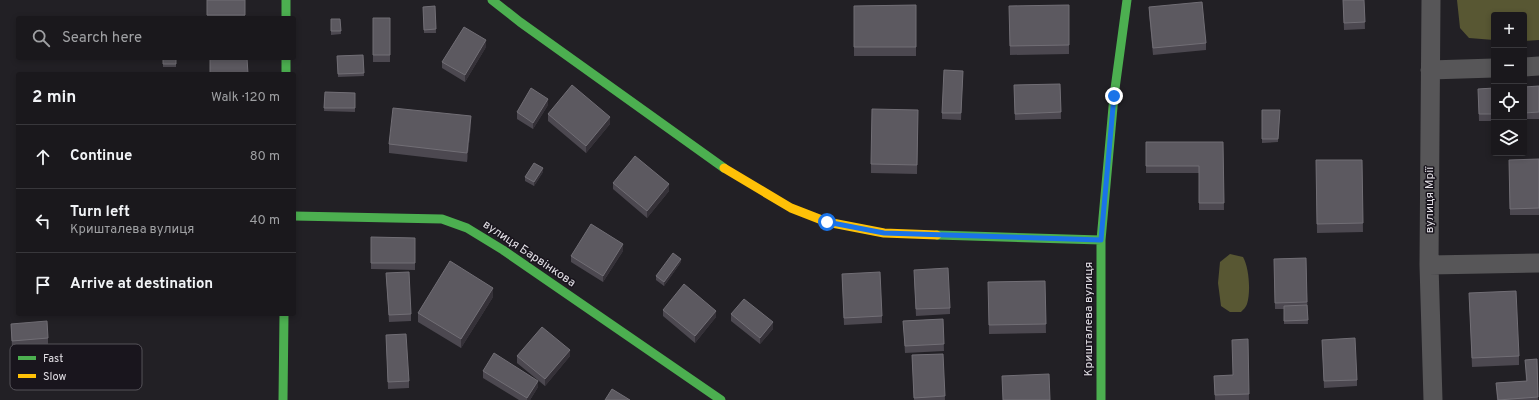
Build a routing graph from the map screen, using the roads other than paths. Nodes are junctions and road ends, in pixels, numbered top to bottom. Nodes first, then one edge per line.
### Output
1 (286, 0) edge
2 (492, 0) edge
3 (1127, 0) edge
4 (1431, 0) edge
5 (286, 16) edge
6 (286, 60) edge
7 (1539, 66) edge
8 (1527, 67) edge
9 (1491, 68) edge
10 (1430, 70) junction
11 (286, 72) edge
12 (296, 216) edge
13 (1101, 240) junction
14 (1539, 264) edge
15 (1429, 265) junction
16 (284, 316) edge
17 (283, 400) edge
18 (721, 400) edge
19 (1101, 400) edge
20 (1432, 400) edge

1 - 5 street
2 - 13 street
3 - 13 street, Кришталева вулиця
4 - 10 street, вулиця Мрії
6 - 11 street
7 - 8 street
9 - 10 street
10 - 15 street, вулиця Мрії
12 - 18 street, вулиця Барвінкова
13 - 19 street, Кришталева вулиця
14 - 15 street
15 - 20 street, вулиця Мрії
16 - 17 street

